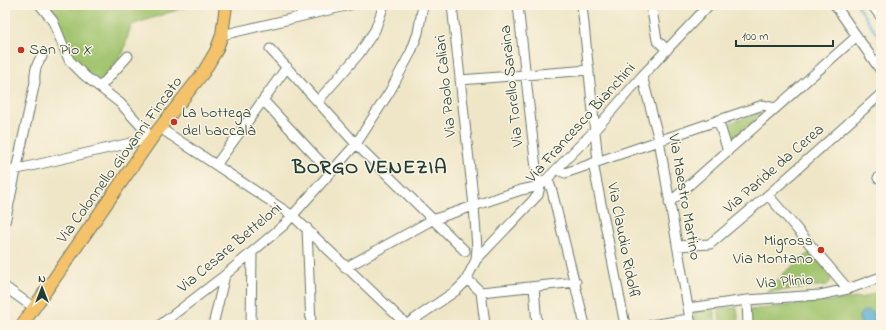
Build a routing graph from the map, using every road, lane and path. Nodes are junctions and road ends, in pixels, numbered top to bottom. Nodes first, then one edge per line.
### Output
1 (40, 5) edge
2 (226, 5) edge
3 (301, 5) edge
4 (350, 5) edge
5 (384, 5) edge
6 (422, 5) edge
7 (452, 5) edge
8 (518, 5) edge
9 (582, 5) edge
10 (651, 5) edge
11 (709, 5) edge
12 (835, 5) edge
13 (872, 5) edge
14 (301, 16) junction
15 (881, 17) edge
16 (222, 35) junction
17 (857, 36) junction
18 (270, 49) dead end
19 (667, 50) junction
20 (128, 56) dead end
21 (42, 58) dead end
22 (287, 67) junction
23 (589, 70) junction
24 (881, 71) edge
25 (525, 75) junction
26 (642, 76) junction
27 (460, 80) junction
28 (100, 87) junction
29 (881, 94) edge
30 (263, 100) junction
31 (318, 102) junction
32 (775, 108) junction
33 (718, 120) junction
34 (160, 128) junction
35 (594, 131) junction
36 (152, 138) junction
37 (659, 140) junction
38 (356, 144) junction
39 (728, 151) junction
40 (595, 162) junction
41 (216, 165) junction
42 (17, 170) junction
43 (558, 170) junction
44 (5, 172) edge
45 (331, 173) junction
46 (544, 183) junction
47 (768, 195) junction
48 (669, 203) junction
49 (474, 206) junction
50 (293, 216) junction
51 (432, 220) junction
52 (5, 222) edge
53 (307, 228) junction
54 (677, 246) junction
55 (465, 251) dead end
56 (252, 253) junction
57 (476, 260) junction
58 (345, 268) junction
59 (225, 275) junction
60 (881, 277) edge
61 (467, 279) junction
62 (576, 282) junction
63 (5, 287) edge
64 (534, 287) junction
65 (848, 289) junction
66 (481, 292) junction
67 (747, 300) junction
68 (33, 307) junction
69 (688, 308) junction
70 (690, 322) edge
71 (22, 325) edge
72 (160, 325) edge
73 (213, 325) edge
74 (251, 325) edge
75 (311, 325) edge
76 (406, 325) edge
77 (485, 325) edge
78 (537, 325) edge
79 (585, 325) edge
80 (625, 325) edge
81 (653, 325) edge
82 (748, 325) edge

1 - 28 street
2 - 16 main road, Via Colonnello Giovanni Fincato
3 - 14 street
4 - 14 street
5 - 31 street
6 - 38 street, Via Cesare Betteloni
7 - 27 street, Via Paolo Caliari
8 - 25 street, Via Torello Saraina
9 - 23 street, Via Claudio Ridolfi
10 - 19 street
11 - 19 street, Via Francesco Bianchini
12 - 17 street
13 - 15 street
14 - 16 street
16 - 34 main road, Via Colonnello Giovanni Fincato
17 - 24 street
17 - 32 street
18 - 22 street
19 - 26 street, Via Francesco Bianchini
20 - 28 street
21 - 42 street
22 - 30 street
22 - 31 street
23 - 25 street
23 - 35 street, Via Claudio Ridolfi
25 - 27 street
25 - 46 street, Via Torello Saraina
26 - 35 street, Via Francesco Bianchini
26 - 37 street, Via Maestro Martino
27 - 49 street, Via Paolo Caliari
28 - 36 street
29 - 47 street, Via Paride da Cerea
30 - 41 street
30 - 45 street
31 - 38 street
32 - 33 street
32 - 39 street
33 - 37 street
33 - 39 street
34 - 36 main road, Via Colonnello Giovanni Fincato
34 - 41 street
35 - 40 street, Via Claudio Ridolfi
35 - 43 street, Via Francesco Bianchini
36 - 42 street
36 - 68 main road, Via Colonnello Giovanni Fincato
37 - 40 street
37 - 48 street, Via Maestro Martino
38 - 45 street, Via Cesare Betteloni
38 - 51 street
39 - 48 street
40 - 43 street
40 - 80 street, Via Claudio Ridolfi
41 - 50 street
42 - 44 street
42 - 52 street
43 - 46 street, Via Francesco Bianchini
45 - 50 street, Via Cesare Betteloni
46 - 49 street
46 - 57 street, Via Francesco Bianchini
46 - 62 street, Via Torello Saraina
47 - 54 street, Via Paride da Cerea
47 - 65 street
48 - 54 street, Via Maestro Martino
49 - 51 street
49 - 57 street, Via Paolo Caliari
50 - 53 street
50 - 56 street, Via Cesare Betteloni
51 - 55 street
51 - 58 street
53 - 58 street
53 - 75 street
54 - 69 street, Via Maestro Martino
56 - 59 street, Via Cesare Betteloni
56 - 74 street
57 - 61 street
58 - 76 street
59 - 72 street, Via Cesare Betteloni
59 - 73 street
60 - 65 street, Via Plinio
61 - 66 street
61 - 76 street
62 - 64 street
62 - 79 street, Via Torello Saraina
63 - 68 street
64 - 66 street
64 - 78 street
65 - 67 street, Via Plinio
66 - 77 street
67 - 69 street, Via Plinio
67 - 82 street
68 - 71 main road, Via Colonnello Giovanni Fincato
69 - 70 street, Via Maestro Martino
70 - 81 street

